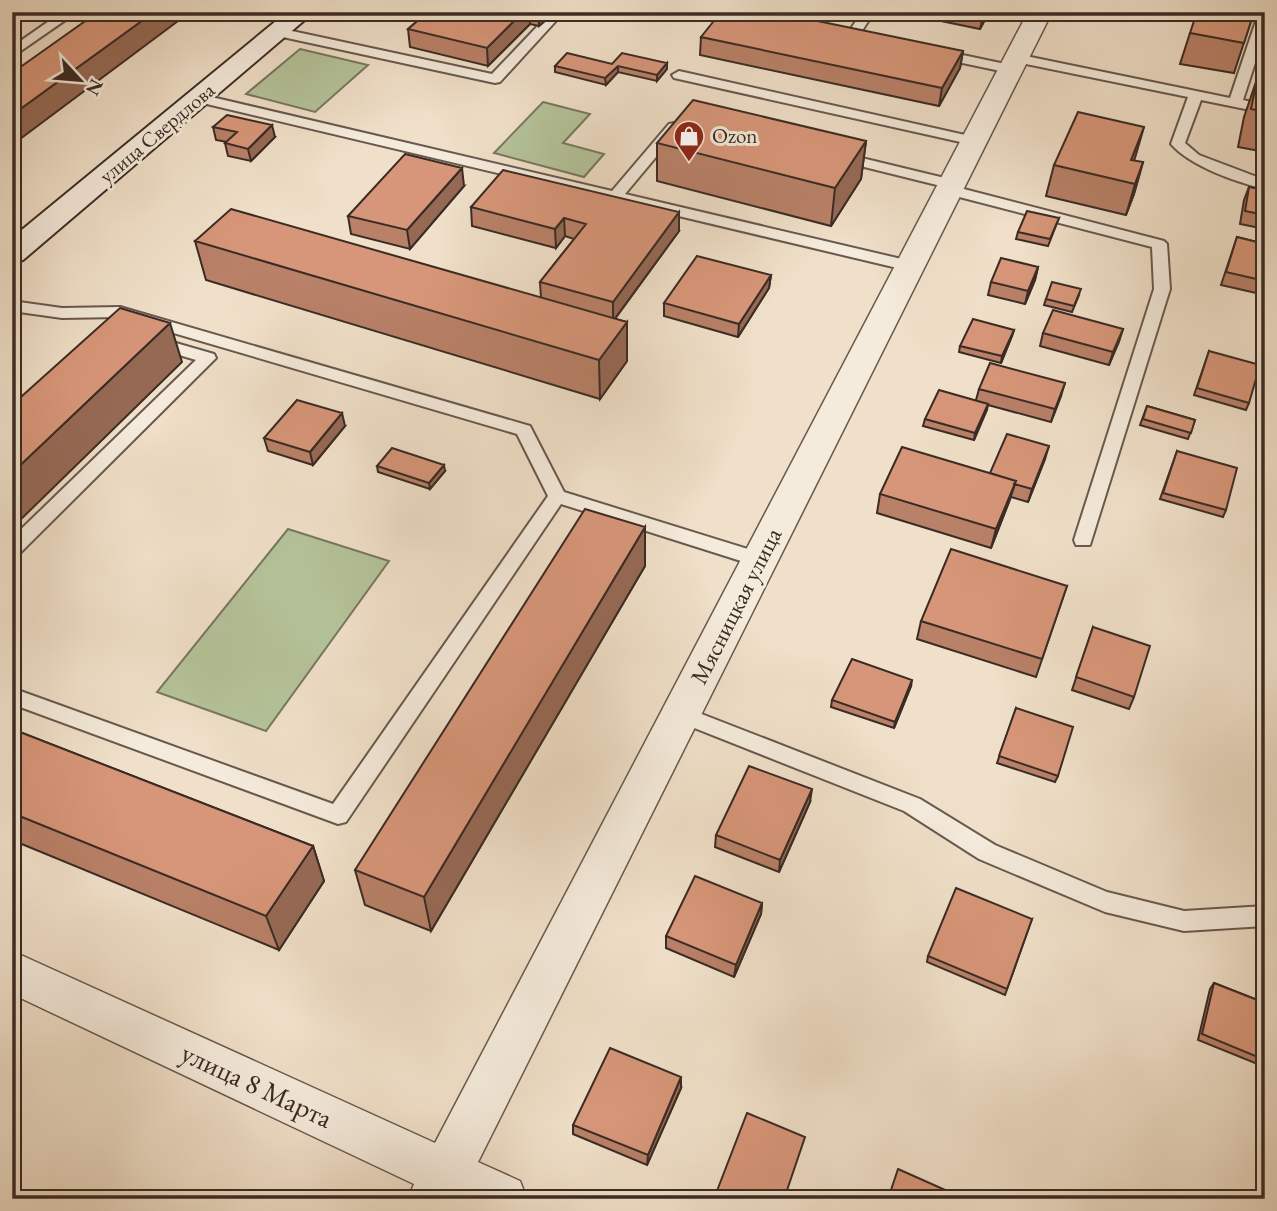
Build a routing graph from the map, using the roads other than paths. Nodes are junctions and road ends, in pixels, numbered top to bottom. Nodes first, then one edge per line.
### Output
1 (71, 12) edge
2 (302, 12) edge
3 (558, 12) edge
4 (868, 12) edge
5 (1040, 12) edge
6 (1265, 12) edge
7 (278, 32) junction
8 (878, 42) edge
9 (12, 53) edge
10 (931, 53) edge
11 (1013, 64) junction
12 (680, 75) dead end
13 (1196, 95) junction
14 (200, 97) junction
15 (1235, 103) junction
16 (1265, 108) edge
17 (684, 120) edge
18 (974, 141) junction
19 (827, 153) edge
20 (1265, 185) edge
21 (950, 187) junction
22 (616, 196) junction
23 (12, 254) edge
24 (910, 266) junction
25 (12, 306) edge
26 (62, 313) junction
27 (115, 329) edge
28 (141, 338) edge
29 (557, 496) junction
30 (1083, 540) dead end
31 (12, 549) edge
32 (760, 560) junction
33 (12, 696) edge
34 (681, 714) junction
35 (1265, 916) edge
36 (12, 972) edge
37 (440, 1186) edge
38 (502, 1199) edge

1 - 9 lane
2 - 7 street, улица Свердлова
3 - 7 lane
4 - 8 lane
5 - 11 street, Мясницкая улица
6 - 15 lane
7 - 14 street, улица Свердлова
10 - 11 lane
11 - 13 lane
11 - 18 street, Мясницкая улица
12 - 18 lane
13 - 15 lane
13 - 20 lane
14 - 22 lane
14 - 23 street, улица Свердлова
15 - 16 lane
17 - 22 lane
18 - 21 street, Мясницкая улица
19 - 21 lane
21 - 24 street, Мясницкая улица
21 - 30 lane
22 - 24 lane
24 - 32 street, Мясницкая улица
25 - 26 lane
26 - 27 lane
26 - 29 lane
28 - 31 lane
29 - 32 lane
29 - 33 lane
32 - 34 street, Мясницкая улица
34 - 35 lane
34 - 37 street, Мясницкая улица
36 - 37 street, улица 8 Марта
37 - 38 street, улица 8 Марта

